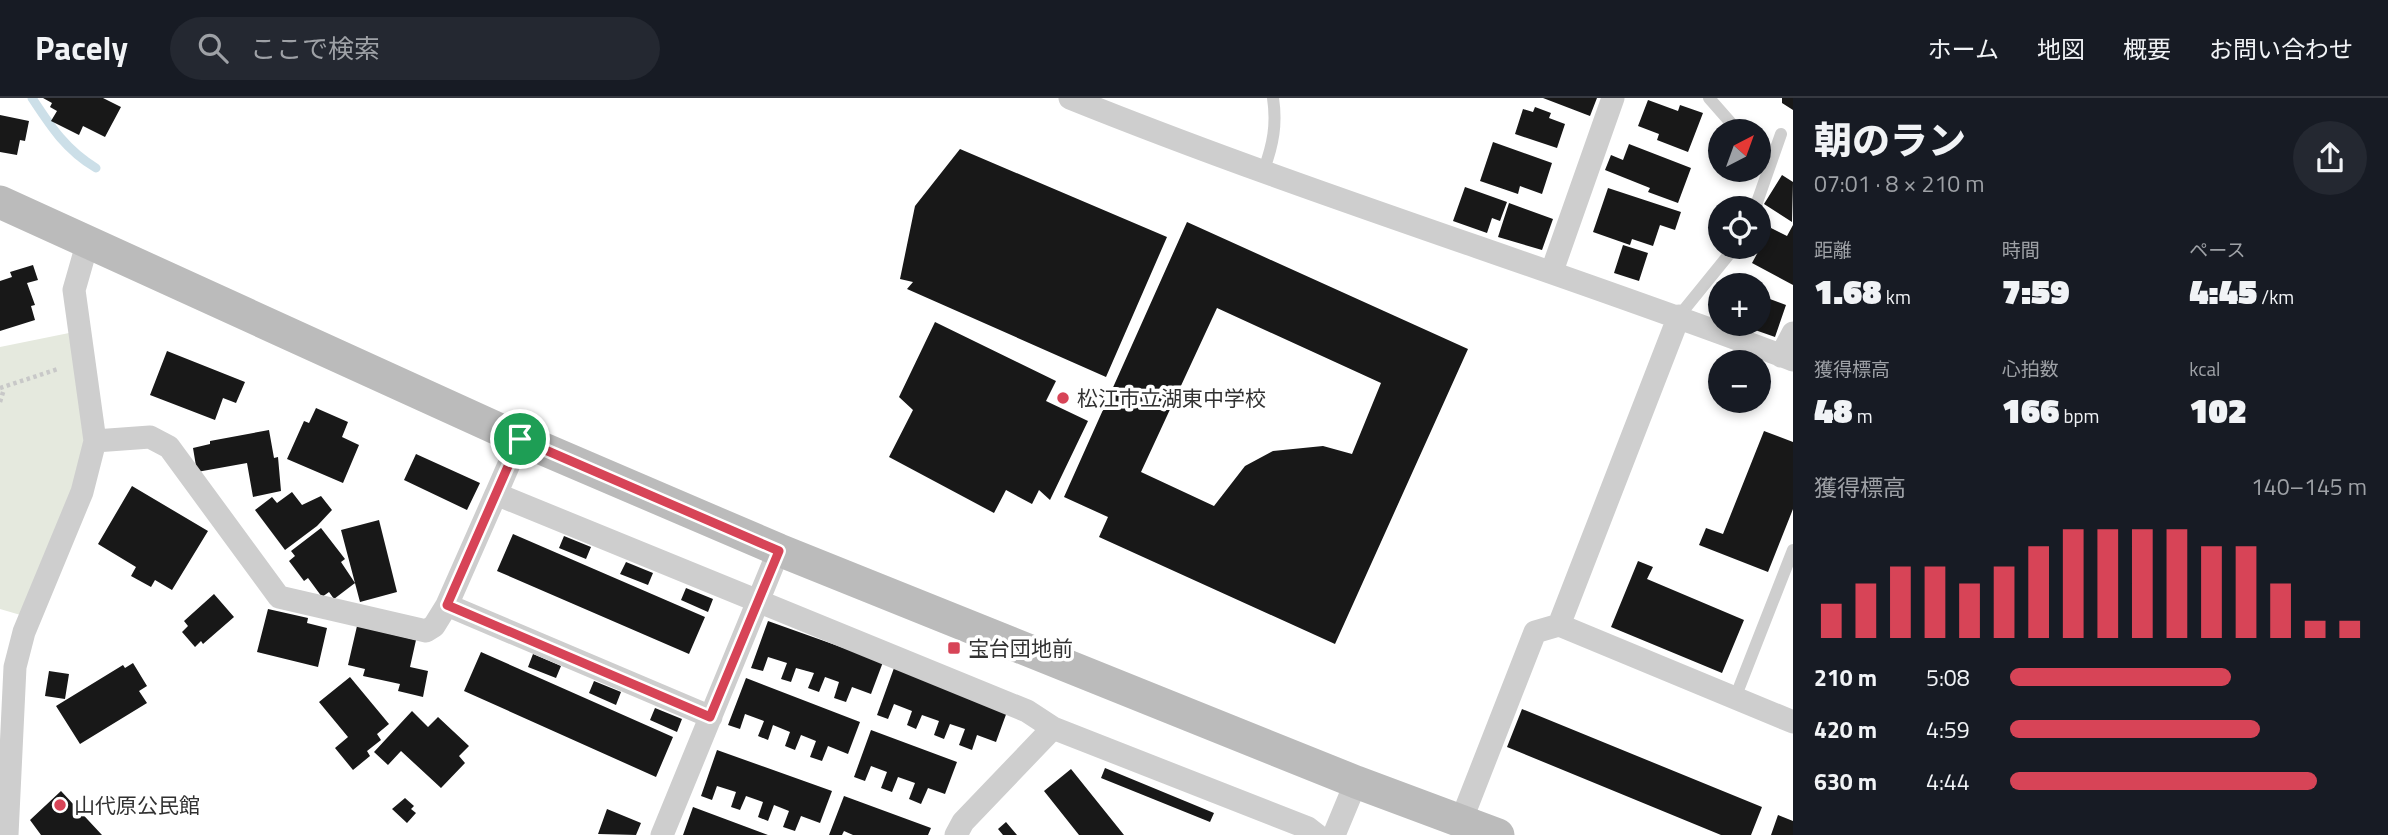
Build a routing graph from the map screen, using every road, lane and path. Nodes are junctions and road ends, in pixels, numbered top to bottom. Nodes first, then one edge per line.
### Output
1 (1070, 98) edge
2 (1273, 98) edge
3 (1613, 98) edge
4 (1709, 98) edge
5 (1112, 106) edge
6 (1727, 119) edge
7 (1781, 134) dead end
8 (1771, 164) edge
9 (1264, 169) junction
10 (0, 202) edge
11 (88, 241) junction
12 (1725, 259) edge
13 (1552, 271) junction
14 (1679, 316) junction
15 (1793, 333) edge
16 (1787, 358) edge
17 (85, 360) junction
18 (2, 389) edge
19 (0, 402) edge
20 (520, 439) junction
21 (96, 441) junction
22 (495, 494) junction
23 (1793, 550) edge
24 (779, 551) junction
25 (757, 603) junction
26 (447, 605) junction
27 (1559, 625) junction
28 (1735, 698) junction
29 (710, 717) junction
30 (1793, 722) edge
31 (1053, 728) junction
32 (1356, 782) junction
33 (1461, 821) junction
34 (7, 835) edge
35 (662, 835) edge
36 (956, 835) edge
37 (1317, 835) edge
38 (1334, 835) edge
39 (1498, 835) edge

1 - 5 street
2 - 9 lane
3 - 13 street
4 - 6 lane
5 - 9 street
7 - 8 lane
9 - 13 street
10 - 11 street
11 - 17 street
11 - 20 street
12 - 14 lane
13 - 14 street
14 - 16 street
14 - 27 street
15 - 16 street
17 - 18 path
17 - 21 street
18 - 19 path
20 - 22 street
20 - 24 street
21 - 26 street
21 - 34 street
22 - 25 street
22 - 26 street
23 - 28 lane
24 - 25 street
24 - 32 street
25 - 29 street
25 - 31 street
26 - 29 street
27 - 28 street
27 - 33 street
28 - 30 street
29 - 35 street
31 - 36 street
31 - 37 street
32 - 33 street
32 - 38 street
33 - 39 street

